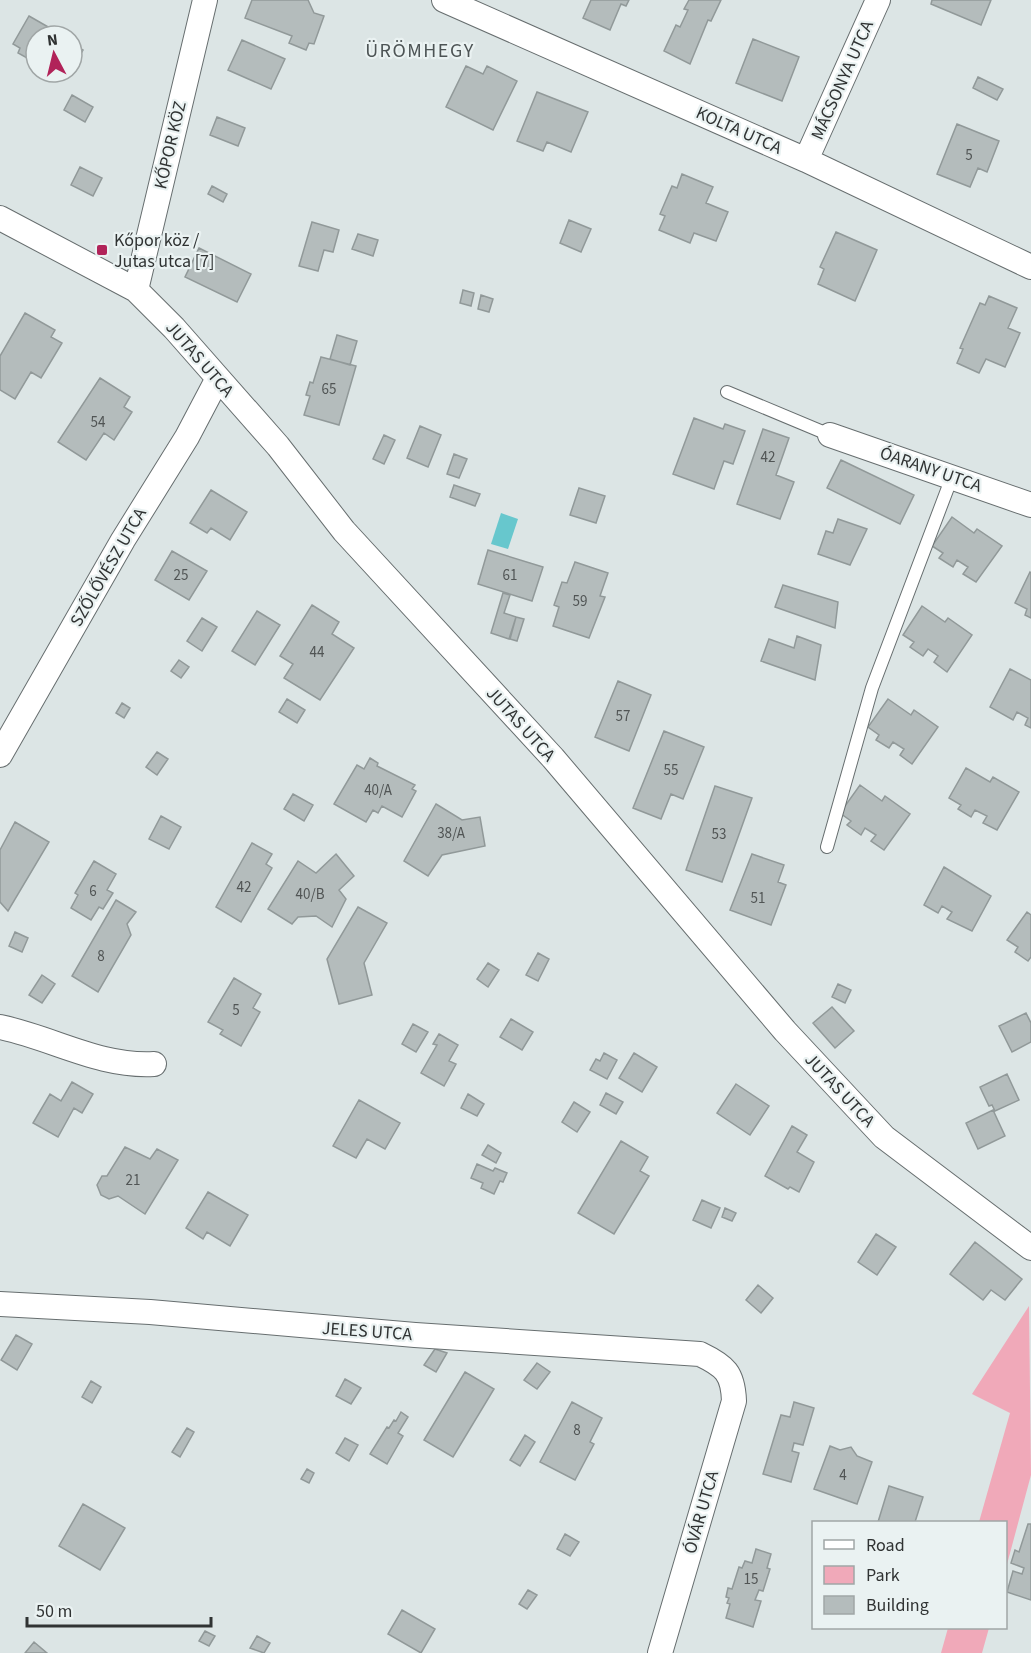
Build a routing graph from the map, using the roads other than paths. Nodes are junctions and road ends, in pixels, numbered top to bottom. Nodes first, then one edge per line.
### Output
1 (206, 0) edge
2 (878, 0) edge
3 (452, 2) edge
4 (806, 160) junction
5 (0, 218) edge
6 (1031, 267) edge
7 (136, 290) junction
8 (217, 380) junction
9 (726, 392) dead end
10 (830, 435) joint
11 (952, 477) junction
12 (1031, 505) edge
13 (0, 755) edge
14 (827, 847) dead end
15 (0, 1027) edge
16 (154, 1064) dead end
17 (1031, 1248) edge
18 (0, 1304) edge
19 (728, 1372) joint
20 (660, 1653) edge

1 - 7 street, KŐPOR KÖZ
2 - 4 street, MÁCSONYA UTCA
3 - 4 street, KOLTA UTCA
4 - 6 street, KOLTA UTCA
5 - 7 street, JUTAS UTCA
7 - 8 street, JUTAS UTCA
8 - 13 street, SZŐLŐVÉSZ UTCA
8 - 17 street, JUTAS UTCA
9 - 10 lane
10 - 11 street, ÓARANY UTCA
11 - 12 street, ÓARANY UTCA
11 - 14 lane
15 - 16 street
18 - 19 street, JELES UTCA
19 - 20 street, ÓVÁR UTCA

